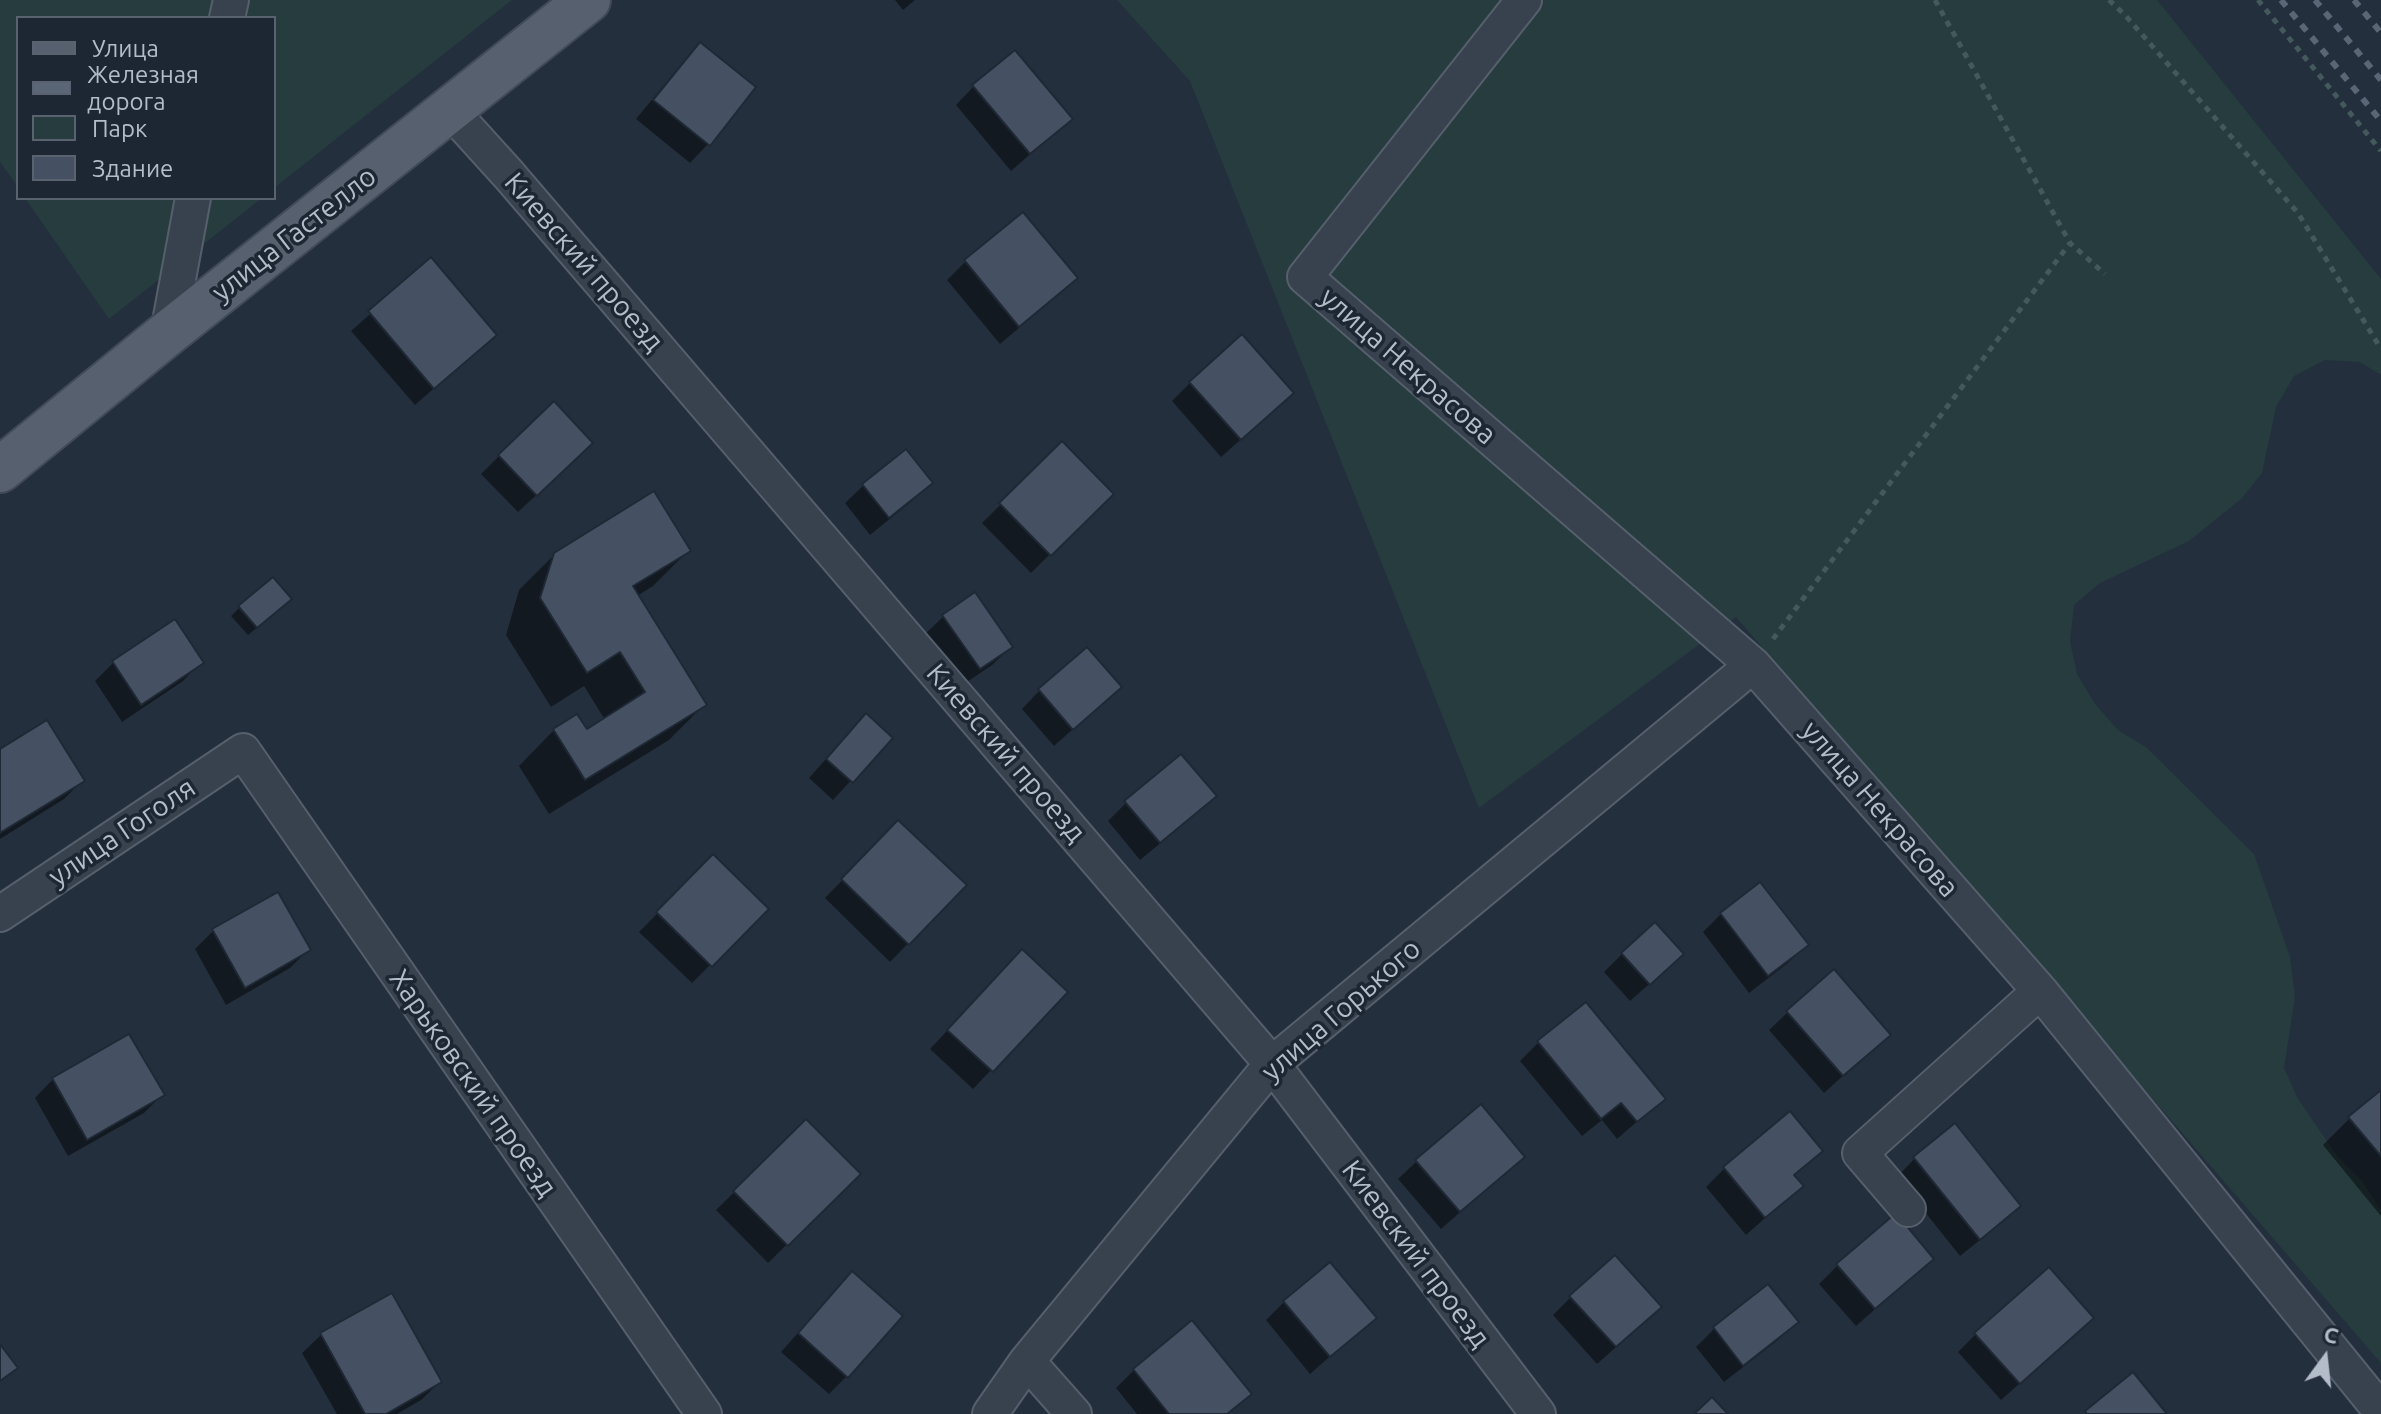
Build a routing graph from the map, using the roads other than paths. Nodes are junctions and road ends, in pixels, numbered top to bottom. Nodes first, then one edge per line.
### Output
1 (588, 0) edge
2 (1524, 0) edge
3 (451, 111) junction
4 (193, 200) edge
5 (168, 333) junction
6 (0, 470) edge
7 (1753, 665) junction
8 (243, 751) joint
9 (0, 914) edge
10 (2040, 991) junction
11 (1272, 1064) junction
12 (1908, 1209) dead end
13 (1027, 1361) junction
14 (2381, 1411) edge
15 (704, 1414) edge
16 (990, 1414) edge
17 (1074, 1414) edge
18 (1538, 1414) edge

1 - 3 main road, улица Гастелло
2 - 7 street, улица Некрасова
3 - 5 main road, улица Гастелло
3 - 11 street, Киевский проезд
4 - 5 street
5 - 6 main road, улица Гастелло
7 - 10 street, улица Некрасова
7 - 11 street, улица Горького
8 - 9 street, улица Гоголя
8 - 15 street, Харьковский проезд
10 - 12 street
10 - 14 street, улица Некрасова
11 - 13 street, улица Горького
11 - 18 street, Киевский проезд
13 - 16 street, улица Горького
13 - 17 street

